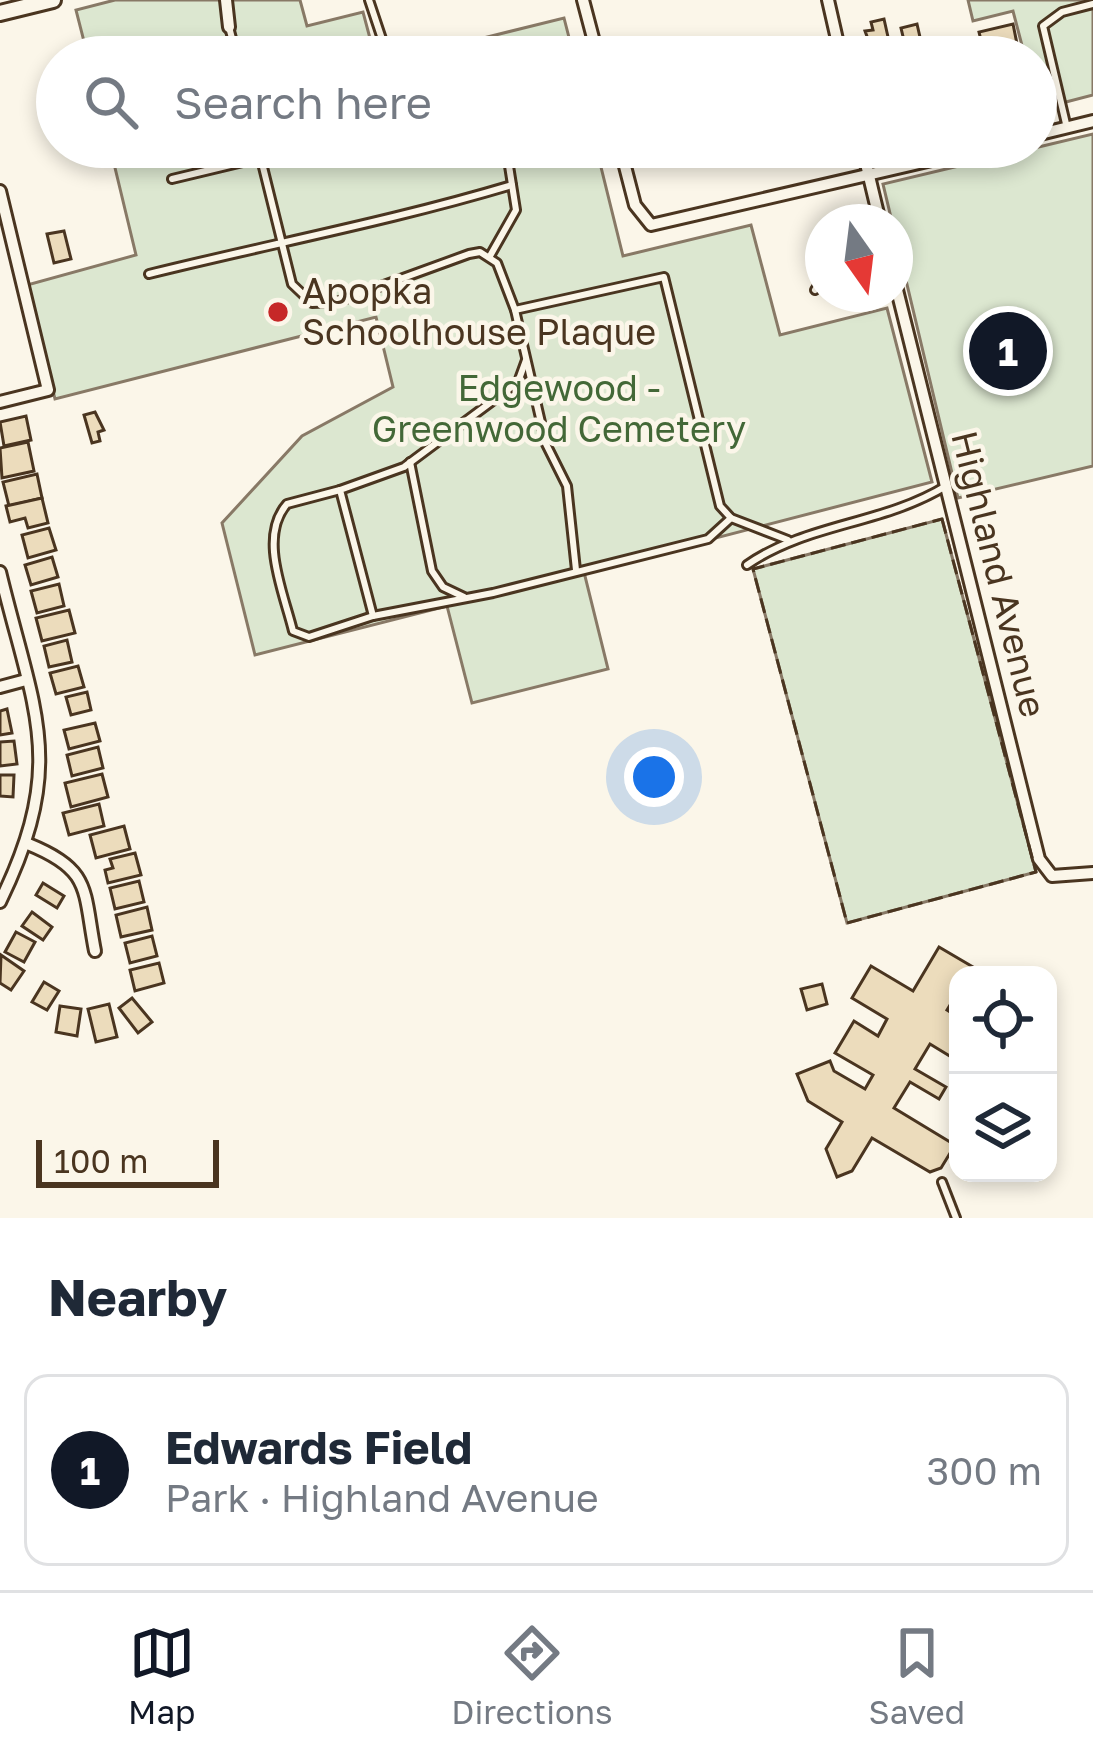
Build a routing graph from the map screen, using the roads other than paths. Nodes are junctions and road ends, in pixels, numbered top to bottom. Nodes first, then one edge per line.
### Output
1 (52, 0) edge
2 (226, 0) edge
3 (369, 0) edge
4 (584, 0) edge
5 (829, 0) edge
6 (1089, 3) edge
7 (0, 13) edge
8 (230, 26) joint
9 (232, 36) edge
10 (381, 36) edge
11 (593, 36) edge
12 (837, 36) edge
13 (1045, 36) edge
14 (1057, 88) edge
15 (1093, 121) edge
16 (1066, 128) junction
17 (1057, 130) edge
18 (218, 168) edge
19 (263, 168) edge
20 (509, 168) edge
21 (625, 168) edge
22 (867, 168) edge
23 (905, 168) edge
24 (869, 177) junction
25 (172, 179) dead end
26 (512, 185) junction
27 (0, 190) edge
28 (876, 204) edge
29 (281, 241) junction
30 (14, 245) junction
31 (0, 248) edge
32 (490, 256) junction
33 (148, 274) dead end
34 (515, 310) junction
35 (902, 312) edge
36 (526, 360) junction
37 (0, 402) edge
38 (410, 462) junction
39 (946, 486) junction
40 (340, 490) junction
41 (731, 518) junction
42 (788, 541) junction
43 (747, 565) dead end
44 (577, 570) junction
45 (0, 572) edge
46 (468, 599) junction
47 (373, 616) junction
48 (26, 680) junction
49 (0, 687) edge
50 (28, 844) junction
51 (1093, 873) edge
52 (0, 902) edge
53 (95, 951) dead end
54 (942, 1182) dead end
55 (956, 1218) edge

1 - 7 street
2 - 8 street
3 - 10 lane
4 - 11 street
5 - 12 street
6 - 13 lane
8 - 9 lane
14 - 16 lane
15 - 16 street
16 - 17 street
18 - 25 lane
19 - 29 lane
20 - 26 lane
21 - 24 street
22 - 24 street
23 - 24 street
24 - 28 street
26 - 29 lane
26 - 32 lane
27 - 30 street
29 - 32 lane
29 - 33 lane
30 - 31 street
30 - 37 street
32 - 34 lane
34 - 36 lane
34 - 41 lane
35 - 39 street, Highland Avenue
36 - 38 lane
36 - 44 lane
38 - 40 lane
38 - 46 lane
39 - 42 lane
39 - 51 street, Highland Avenue
40 - 47 lane
40 - 47 lane
41 - 42 lane
41 - 44 lane
42 - 43 lane
44 - 46 lane
45 - 48 street
46 - 47 lane
48 - 49 street
48 - 50 street
50 - 52 street
50 - 53 street
54 - 55 lane

